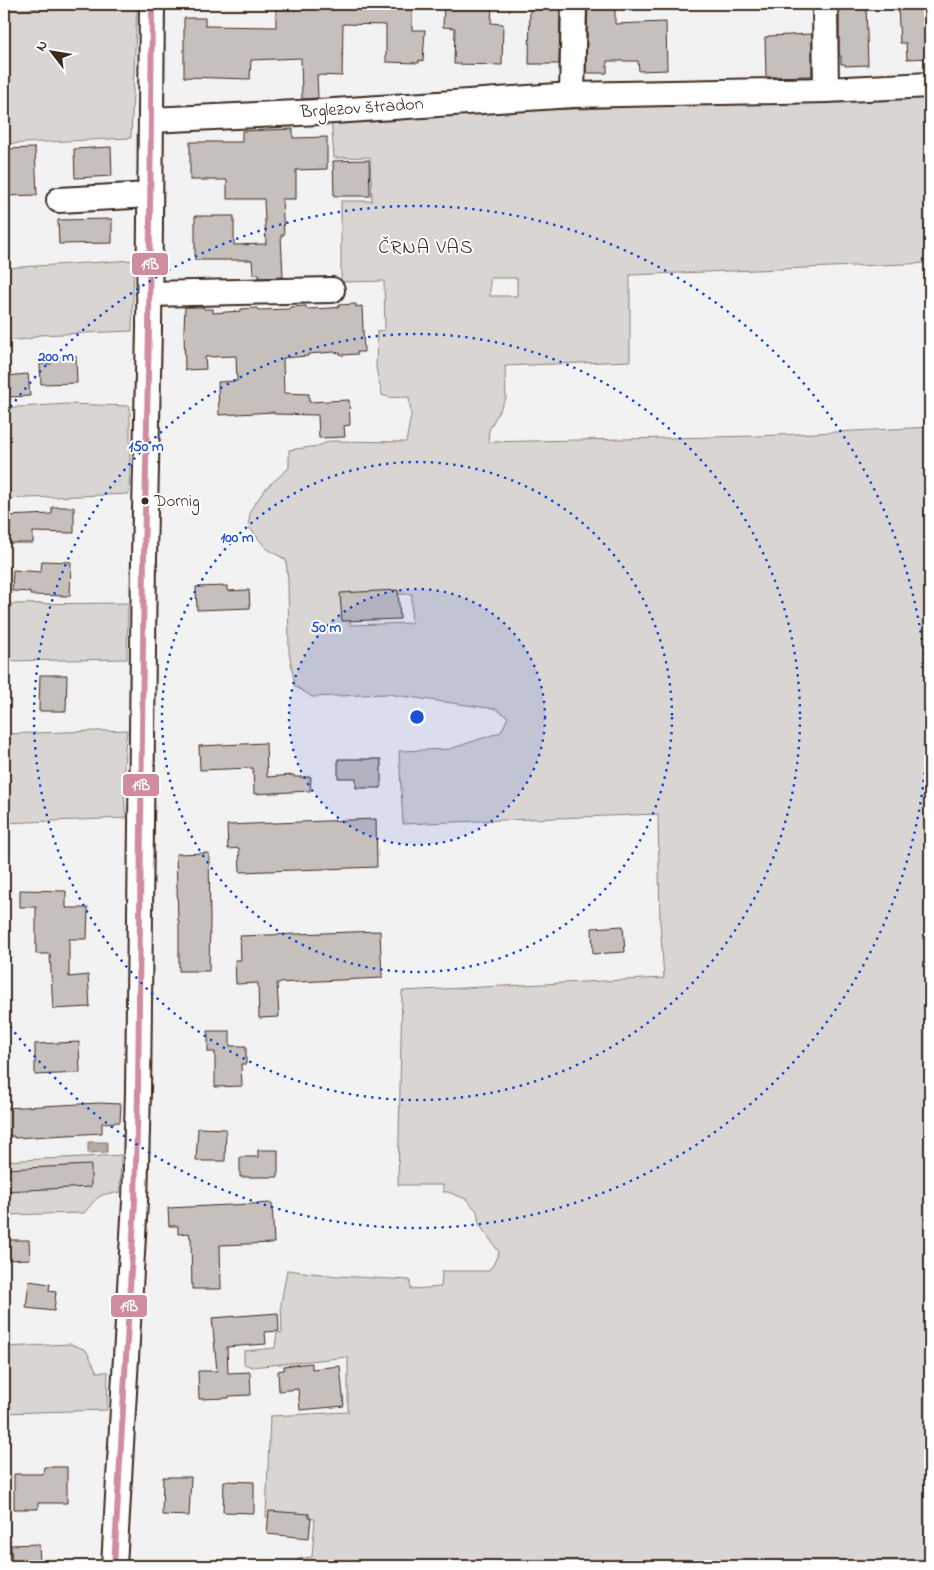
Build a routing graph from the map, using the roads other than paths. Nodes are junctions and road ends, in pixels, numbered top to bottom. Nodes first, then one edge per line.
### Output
1 (152, 4) edge
2 (574, 4) edge
3 (825, 4) edge
4 (930, 85) edge
5 (826, 90) junction
6 (572, 95) junction
7 (151, 120) junction
8 (150, 195) junction
9 (59, 200) dead end
10 (332, 290) dead end
11 (149, 294) junction
12 (114, 1566) edge

1 - 7 street
2 - 6 street
3 - 5 street
4 - 5 street, Brglezov štradon
5 - 6 street, Brglezov štradon
6 - 7 street, Brglezov štradon
7 - 8 street
8 - 9 street
8 - 11 street
10 - 11 street
11 - 12 street

